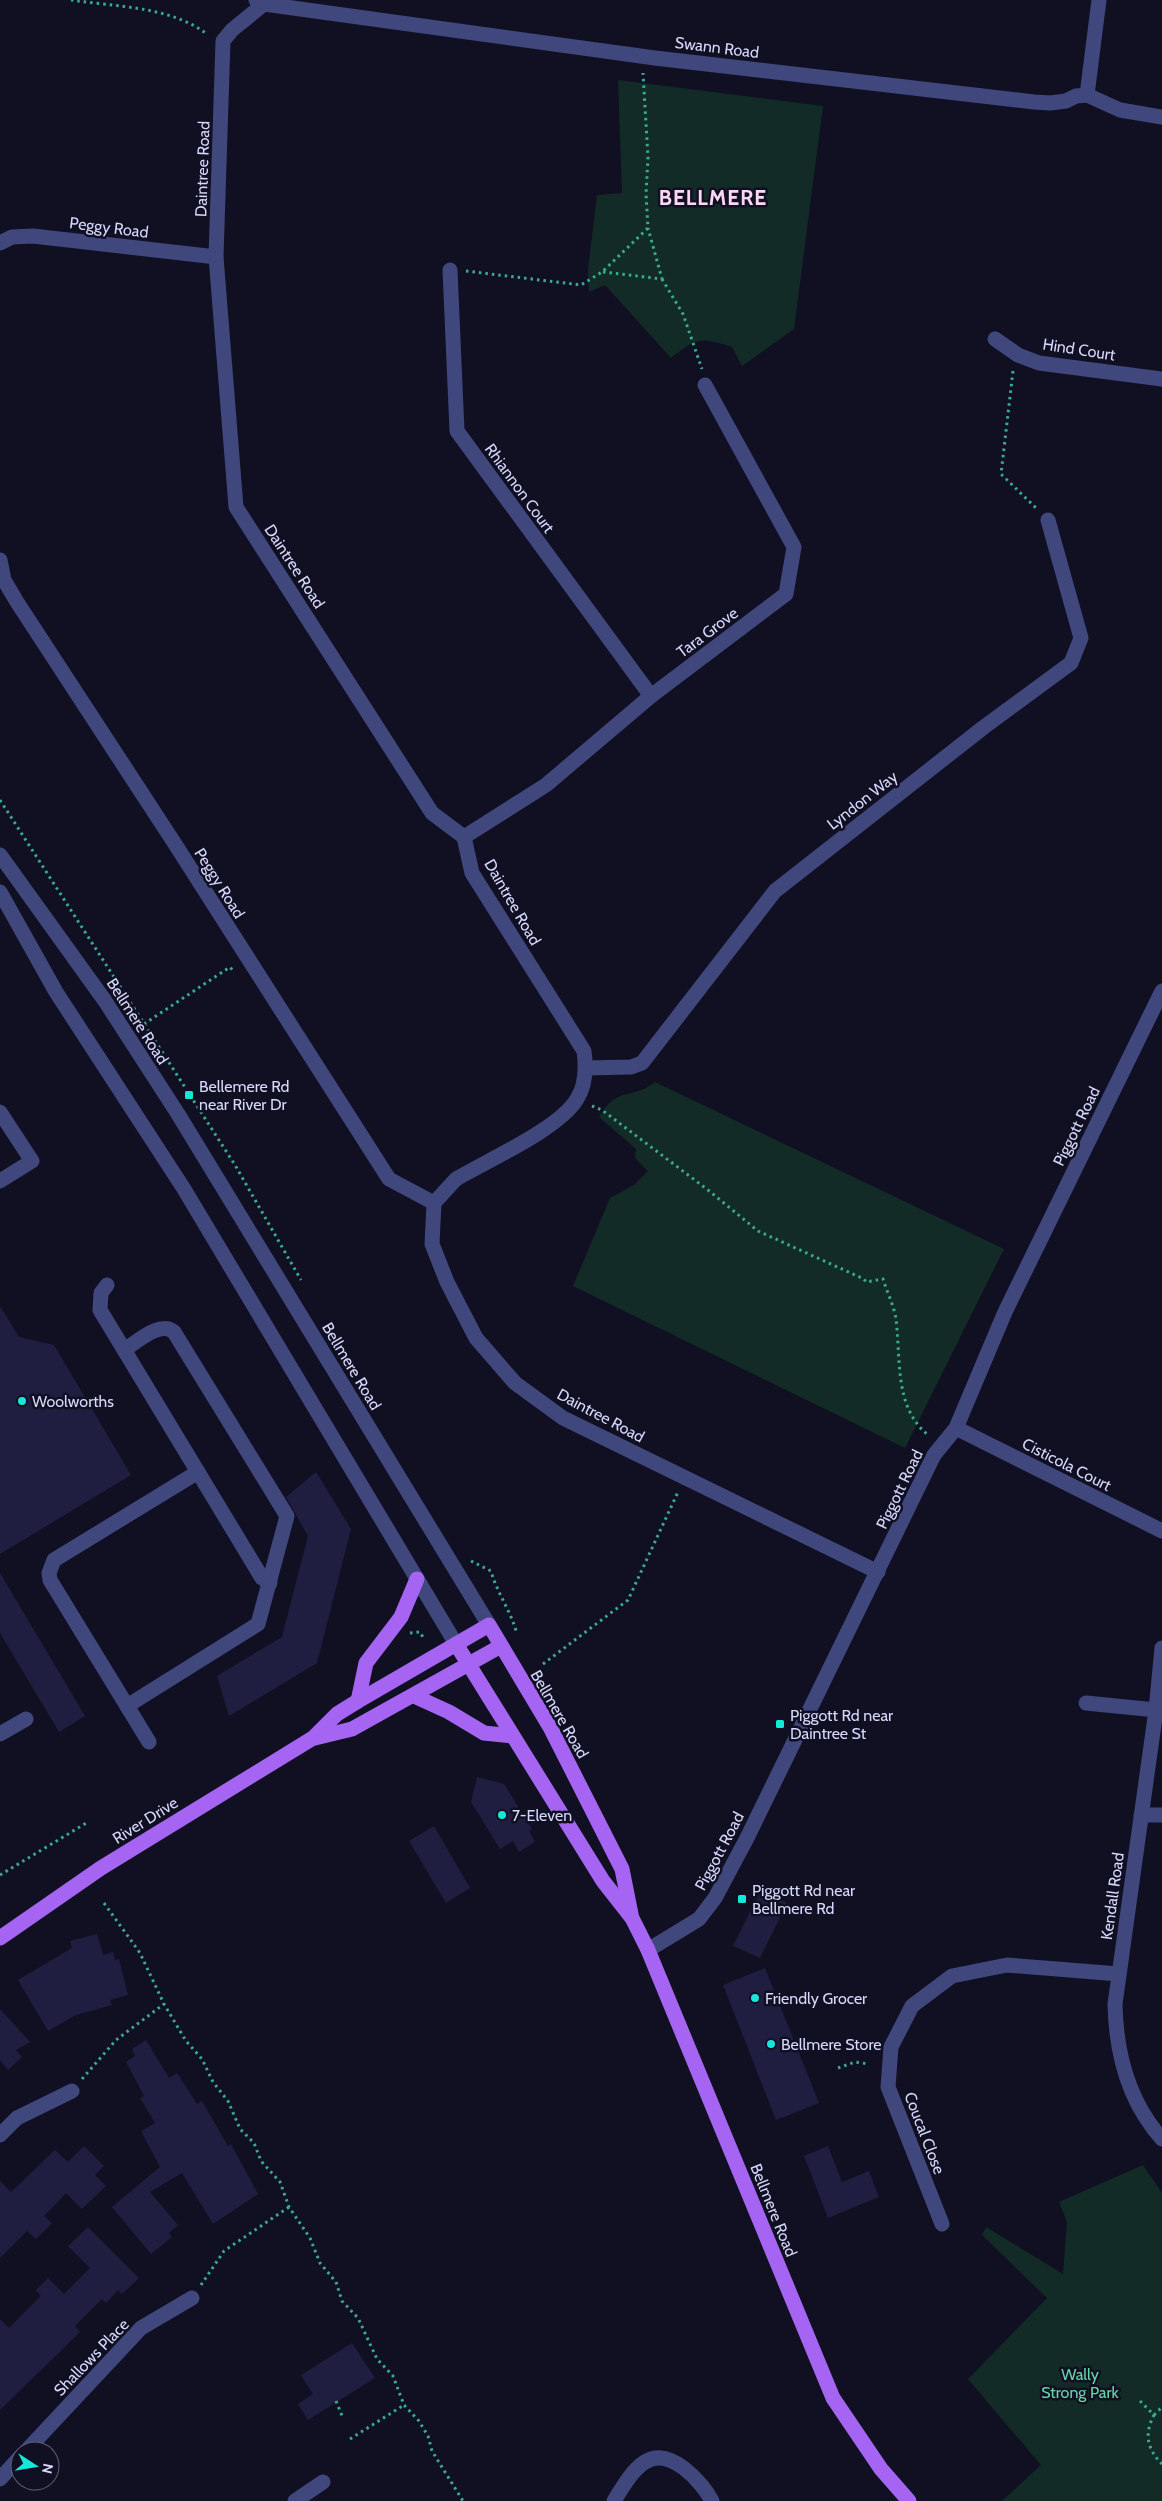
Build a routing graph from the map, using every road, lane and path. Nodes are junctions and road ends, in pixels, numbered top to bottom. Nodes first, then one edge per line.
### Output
1 (71, 0) edge
2 (1099, 0) edge
3 (260, 2) edge
4 (211, 38) dead end
5 (642, 73) dead end
6 (1088, 95) junction
7 (1162, 117) edge
8 (648, 228) junction
9 (0, 243) edge
10 (216, 258) junction
11 (450, 270) joint
12 (602, 272) junction
13 (662, 279) junction
14 (995, 339) dead end
15 (1018, 355) junction
16 (1162, 379) edge
17 (705, 385) joint
18 (1048, 520) joint
19 (0, 560) edge
20 (651, 696) junction
21 (464, 837) junction
22 (0, 855) edge
23 (0, 892) edge
24 (250, 965) junction
25 (1162, 991) edge
26 (144, 1024) dead end
27 (586, 1068) junction
28 (578, 1099) junction
29 (0, 1112) edge
30 (0, 1182) edge
31 (434, 1203) junction
32 (107, 1285) dead end
33 (124, 1350) junction
34 (956, 1428) junction
35 (944, 1442) junction
36 (198, 1472) junction
37 (685, 1478) junction
38 (1162, 1531) edge
39 (878, 1572) junction
40 (417, 1579) junction
41 (270, 1583) junction
42 (489, 1625) junction
43 (428, 1628) dead end
44 (420, 1632) junction
45 (405, 1634) dead end
46 (424, 1639) dead end
47 (456, 1644) junction
48 (502, 1646) junction
49 (1162, 1648) edge
50 (469, 1664) junction
51 (543, 1664) dead end
52 (414, 1696) junction
53 (358, 1701) junction
54 (1086, 1703) dead end
55 (127, 1706) junction
56 (1156, 1710) junction
57 (26, 1719) dead end
58 (0, 1734) edge
59 (512, 1736) junction
60 (313, 1738) junction
61 (149, 1742) dead end
62 (1141, 1815) junction
63 (1162, 1815) edge
64 (88, 1822) dead end
65 (0, 1875) edge
66 (104, 1903) dead end
67 (632, 1918) junction
68 (0, 1938) edge
69 (648, 1950) junction
70 (1120, 1974) junction
71 (164, 2004) junction
72 (869, 2064) dead end
73 (838, 2068) dead end
74 (72, 2091) joint
75 (0, 2135) edge
76 (1162, 2139) edge
77 (289, 2207) junction
78 (942, 2224) dead end
79 (192, 2298) joint
80 (336, 2401) dead end
81 (1140, 2401) dead end
82 (404, 2405) junction
83 (1162, 2407) edge
84 (1154, 2415) junction
85 (343, 2418) dead end
86 (350, 2438) dead end
87 (35, 2441) edge
88 (1162, 2464) edge
89 (10, 2468) edge
90 (0, 2479) edge
91 (323, 2482) dead end
92 (295, 2501) edge
93 (463, 2501) edge
94 (614, 2501) edge
95 (712, 2501) edge
96 (909, 2501) edge

1 - 4 path
2 - 6 street
3 - 6 street, Swann Road
3 - 10 street, Daintree Road
5 - 8 path
6 - 7 street
8 - 12 path
8 - 13 path
9 - 10 street, Peggy Road
10 - 21 street, Daintree Road
11 - 12 path
11 - 20 street, Rhiannon Court
12 - 13 path
13 - 17 path
14 - 15 street, Hind Court
15 - 16 street, Hind Court
15 - 18 path
17 - 20 street, Tara Grove
18 - 27 street, Lyndon Way
19 - 24 street, Peggy Road
20 - 21 street, Tara Grove
21 - 27 street, Daintree Road
22 - 42 street, Bellmere Road
23 - 40 street, Bellmere Road
24 - 26 path
24 - 31 street, Peggy Road
25 - 34 street, Piggott Road
27 - 28 street, Daintree Road
28 - 31 street, Daintree Road
28 - 35 path
29 - 30 street
31 - 37 street, Daintree Road
32 - 33 street
33 - 36 street
33 - 41 street
34 - 35 street, Piggott Road
34 - 38 street, Cisticola Court
35 - 39 street, Piggott Road
36 - 41 street
36 - 55 street
37 - 39 street, Daintree Road
37 - 51 path
39 - 69 street, Piggott Road
40 - 47 street, Bellmere Road
40 - 53 main road
41 - 55 street
42 - 47 main road, River Drive
42 - 48 main road, Bellmere Road
43 - 44 path
44 - 45 path
44 - 46 path
47 - 50 main road, Bellmere Road
47 - 53 main road, River Drive
48 - 50 main road, River Drive
48 - 67 main road, Bellmere Road
49 - 56 street, Kendall Road
50 - 52 main road, River Drive
50 - 59 main road, Bellmere Road
52 - 59 main road
52 - 60 main road, River Drive
53 - 60 main road, River Drive
54 - 56 street
55 - 61 street
56 - 62 street, Kendall Road
57 - 58 street
59 - 67 main road, Bellmere Road
60 - 68 main road, River Drive
62 - 63 street
62 - 70 street, Kendall Road
64 - 65 path
66 - 71 path
67 - 69 main road, Bellmere Road
69 - 96 main road, Bellmere Road
70 - 76 street, Kendall Road
70 - 78 street, Coucal Close
71 - 74 path
71 - 77 path
72 - 73 path
74 - 75 street
77 - 79 path
77 - 82 path
79 - 87 street, Shallows Place
80 - 85 path
81 - 84 path
82 - 86 path
82 - 93 path
83 - 84 path
84 - 88 path
89 - 90 street
91 - 92 street
94 - 95 street

